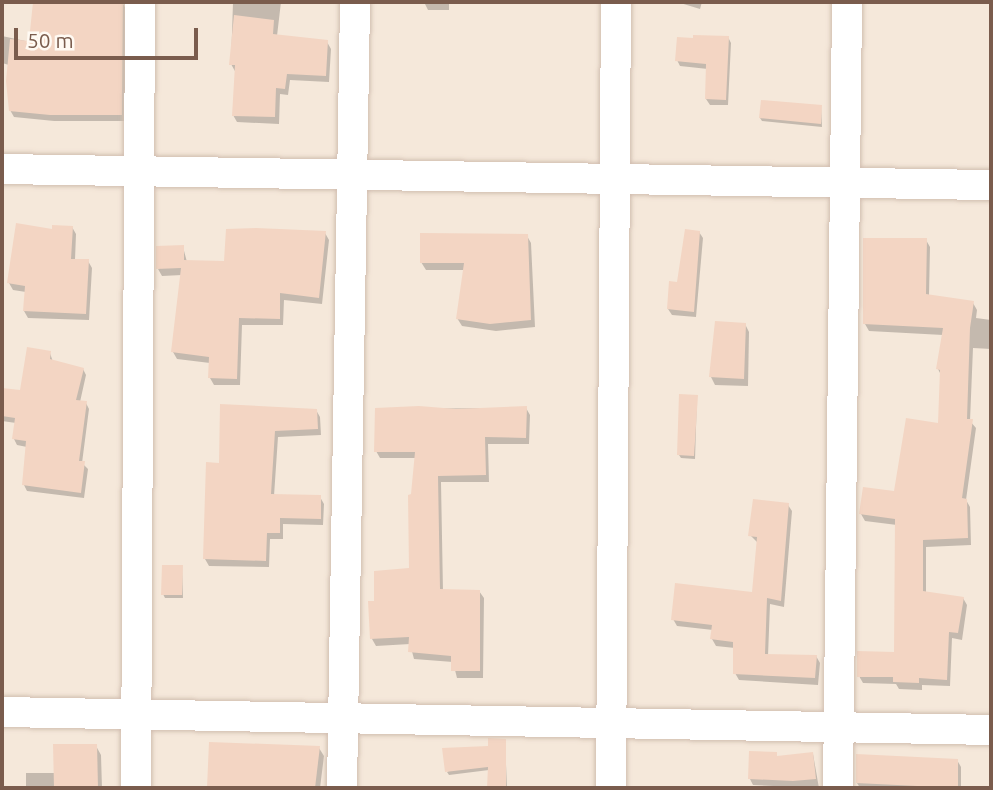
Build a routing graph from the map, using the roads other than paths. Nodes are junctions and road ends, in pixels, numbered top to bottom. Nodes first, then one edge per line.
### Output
1 (140, 2) edge
2 (355, 2) edge
3 (617, 2) edge
4 (847, 2) edge
5 (2, 169) edge
6 (139, 171) junction
7 (352, 174) junction
8 (615, 179) junction
9 (847, 183) junction
10 (991, 185) edge
11 (2, 712) edge
12 (136, 714) junction
13 (341, 718) junction
14 (611, 723) junction
15 (838, 727) junction
16 (991, 730) edge
17 (136, 788) edge
18 (342, 788) edge
19 (611, 788) edge
20 (838, 788) edge

1 - 6 street
2 - 7 street
3 - 8 street
4 - 9 street
5 - 6 street
6 - 7 street
6 - 12 street
7 - 8 street
7 - 13 street
8 - 9 street
8 - 14 street
9 - 10 street
9 - 15 street
11 - 12 street
12 - 13 street
12 - 17 street
13 - 14 street
13 - 18 street
14 - 15 street
14 - 19 street
15 - 16 street
15 - 20 street

